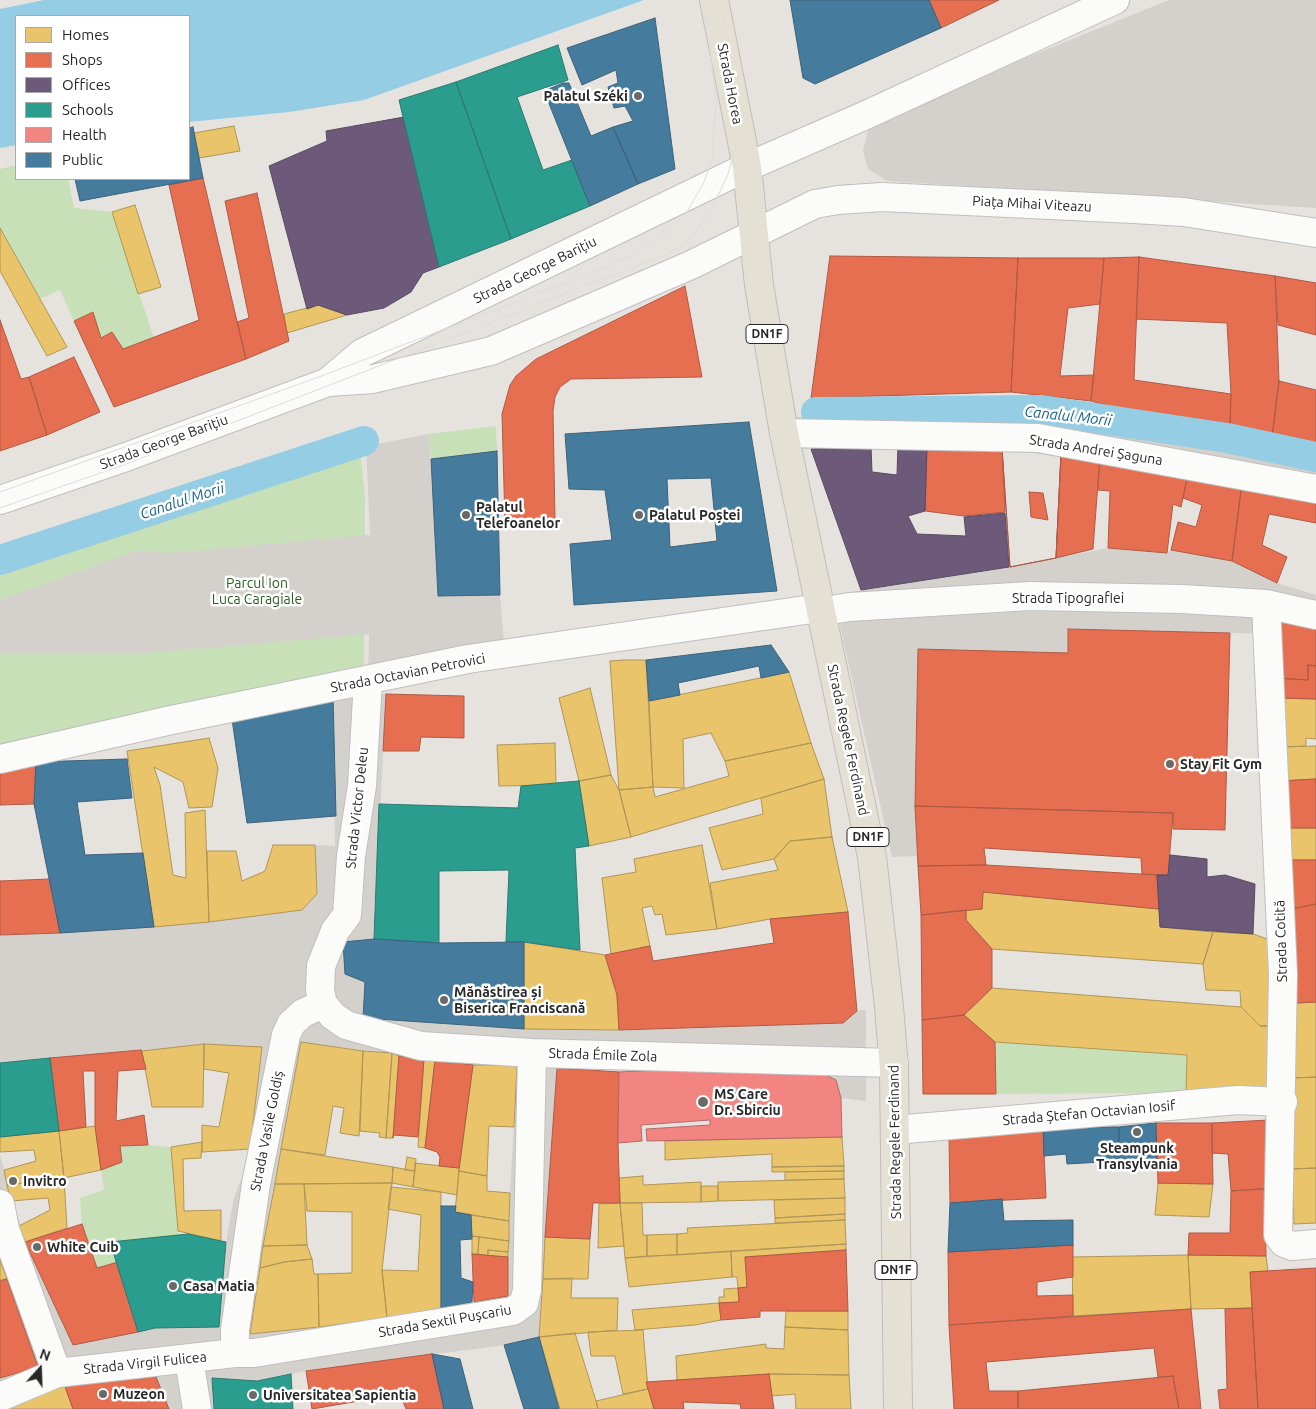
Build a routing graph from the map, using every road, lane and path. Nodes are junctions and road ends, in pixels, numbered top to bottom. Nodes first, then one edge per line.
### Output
1 (714, 0) edge
2 (1115, 0) edge
3 (747, 167) junction
4 (1316, 233) edge
5 (755, 234) junction
6 (328, 382) junction
7 (784, 433) junction
8 (1316, 489) edge
9 (0, 500) edge
10 (1266, 604) junction
11 (820, 610) junction
12 (1316, 615) edge
13 (368, 680) junction
14 (0, 759) edge
15 (323, 1004) junction
16 (532, 1053) junction
17 (894, 1063) junction
18 (1282, 1102) junction
19 (895, 1130) junction
20 (2, 1221) edge
21 (1316, 1244) edge
22 (235, 1353) junction
23 (189, 1359) junction
24 (57, 1373) junction
25 (0, 1396) edge
26 (197, 1409) edge
27 (898, 1409) edge

1 - 3 main road, Strada Horea / DN1F
2 - 3 street
3 - 5 main road, Strada Regele Ferdinand / DN1F
3 - 6 street, Strada George Barițiu
4 - 5 street, Piața Mihai Viteazu
5 - 6 street, Strada George Barițiu
5 - 7 main road, Strada Regele Ferdinand / DN1F
6 - 9 street, Strada George Barițiu
7 - 8 street, Strada Andrei Șaguna
7 - 11 main road, Strada Regele Ferdinand / DN1F
10 - 11 street, Strada Tipografiei
10 - 12 street, Strada Tipografiei
10 - 18 street, Strada Cotită
11 - 13 street, Strada Octavian Petrovici
11 - 17 main road, Strada Regele Ferdinand / DN1F
13 - 14 street, Strada Octavian Petrovici
13 - 15 street, Strada Victor Deleu
15 - 16 street, Strada Émile Zola
15 - 22 street, Strada Vasile Goldiș
16 - 17 street, Strada Émile Zola
16 - 22 street, Strada Sextil Pușcariu
17 - 19 main road, Strada Regele Ferdinand / DN1F
18 - 19 street, Strada Ștefan Octavian Iosif
18 - 21 street, Strada Cotită
19 - 27 main road, Strada Regele Ferdinand / DN1F
20 - 24 street
22 - 23 street, Strada Virgil Fulicea
23 - 24 street, Strada Virgil Fulicea
23 - 26 street
24 - 25 street, Strada Virgil Fulicea

